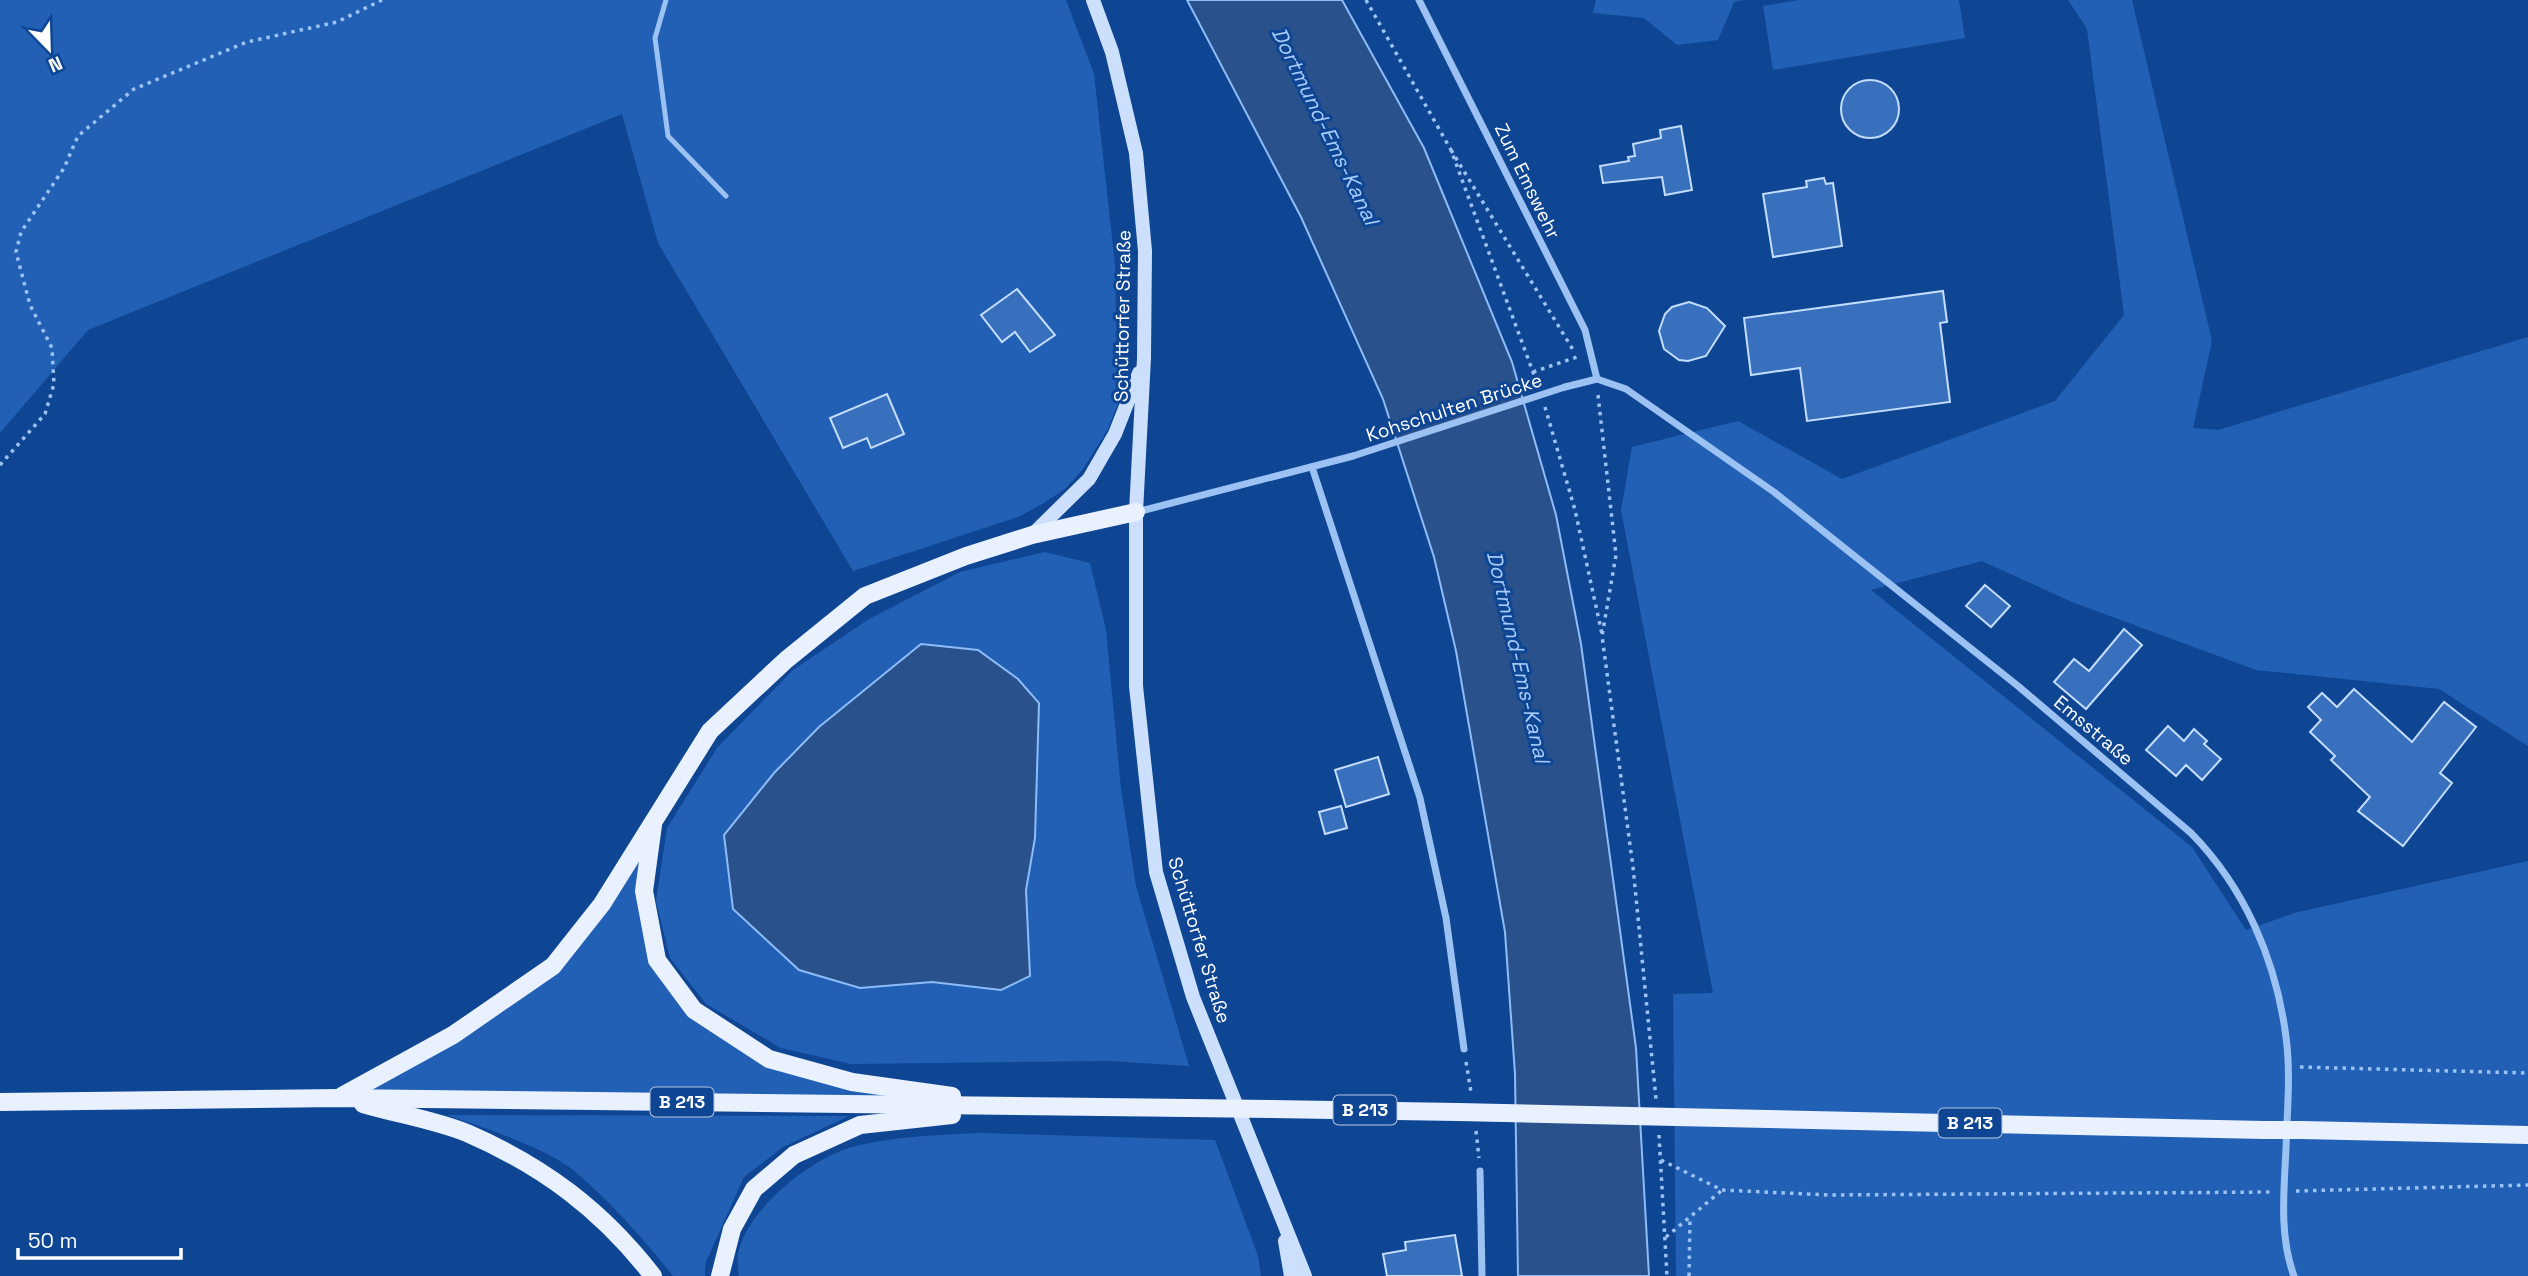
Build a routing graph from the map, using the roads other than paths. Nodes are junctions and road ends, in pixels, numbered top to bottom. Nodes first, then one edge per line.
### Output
1 (666, 0) edge
2 (1093, 0) edge
3 (1419, 0) edge
4 (726, 196) dead end
5 (1144, 358) junction
6 (1597, 379) junction
7 (1312, 467) junction
8 (1136, 512) junction
9 (1032, 535) junction
10 (654, 816) junction
11 (1464, 1049) dead end
12 (339, 1098) junction
13 (0, 1102) edge
14 (1025, 1106) junction
15 (2528, 1135) edge
16 (1480, 1171) dead end
17 (1279, 1209) junction
18 (653, 1276) edge
19 (720, 1276) edge
20 (1291, 1276) edge
21 (1305, 1276) edge
22 (1482, 1276) edge
23 (2294, 1276) edge

1 - 4 lane
2 - 5 main road, Schüttorfer Straße
3 - 6 street, Zum Emswehr
5 - 8 main road, Schüttorfer Straße
5 - 9 main road
6 - 7 street, Kohschulten Brücke, bridge
6 - 23 street, Emsstraße
7 - 8 street
7 - 11 street
8 - 9 main road
8 - 17 main road, Schüttorfer Straße
9 - 10 main road
10 - 12 main road
10 - 14 main road
12 - 13 main road, B 213
12 - 14 main road, B 213
12 - 18 main road
14 - 15 main road, B 213, bridge
14 - 19 main road
16 - 22 street
17 - 20 main road
17 - 21 main road, Schüttorfer Straße

